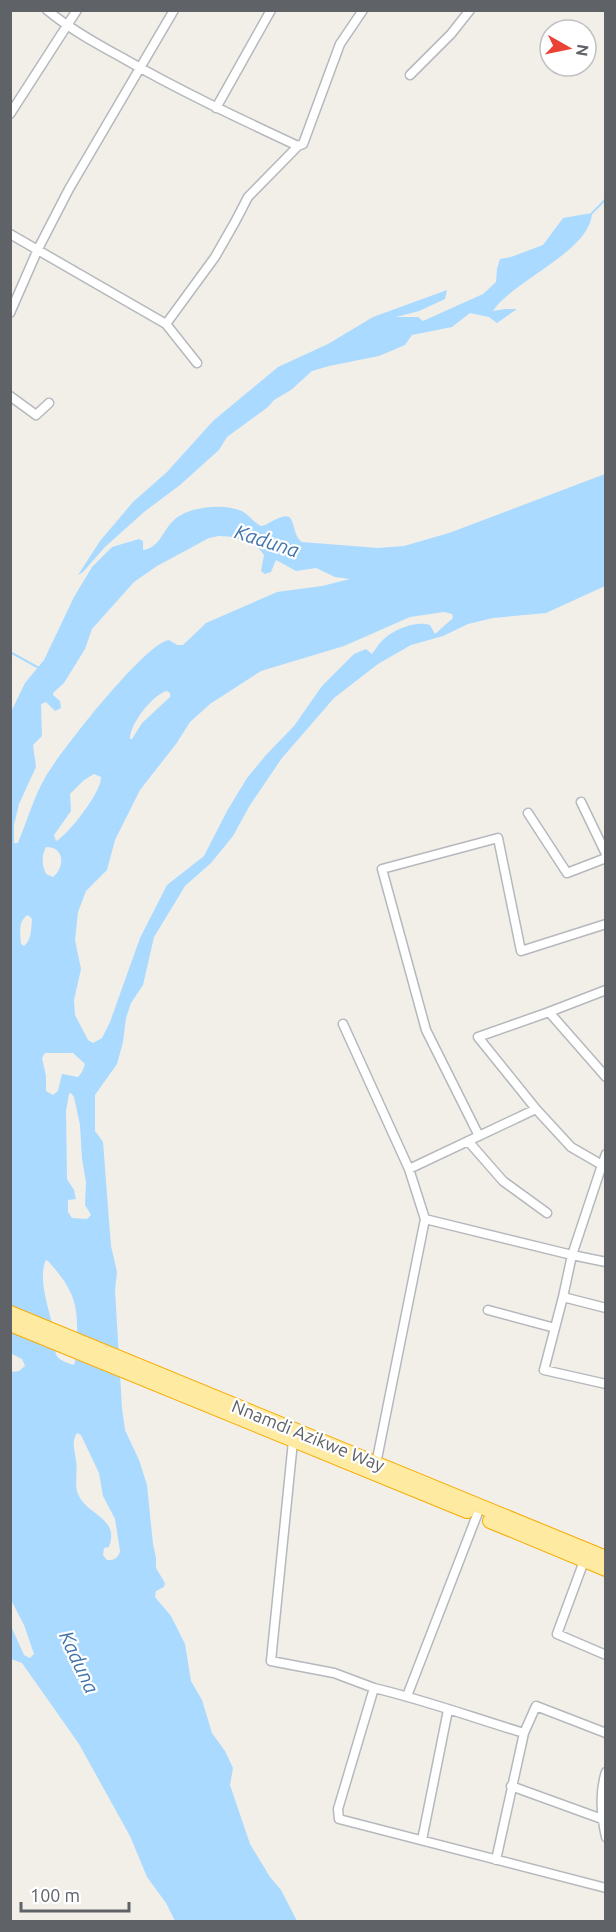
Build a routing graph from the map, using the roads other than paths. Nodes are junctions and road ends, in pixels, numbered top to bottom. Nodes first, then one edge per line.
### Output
1 (47, 10) edge
2 (77, 10) edge
3 (174, 10) edge
4 (272, 10) edge
5 (363, 10) edge
6 (470, 10) edge
7 (66, 26) junction
8 (139, 68) junction
9 (410, 75) dead end
10 (216, 108) junction
11 (10, 114) edge
12 (298, 146) junction
13 (11, 236) edge
14 (38, 249) junction
15 (10, 313) edge
16 (166, 324) junction
17 (197, 363) dead end
18 (10, 396) edge
19 (48, 403) dead end
20 (581, 802) dead end
21 (528, 813) dead end
22 (606, 856) edge
23 (606, 924) edge
24 (606, 990) edge
25 (549, 1012) junction
26 (343, 1024) dead end
27 (606, 1077) edge
28 (536, 1109) junction
29 (479, 1136) junction
30 (468, 1141) junction
31 (606, 1154) edge
32 (602, 1165) junction
33 (409, 1169) junction
34 (547, 1213) dead end
35 (425, 1219) junction
36 (572, 1255) junction
37 (606, 1262) edge
38 (563, 1297) junction
39 (606, 1308) edge
40 (488, 1310) dead end
41 (10, 1313) edge
42 (10, 1324) edge
43 (555, 1328) junction
44 (157, 1379) junction
45 (606, 1384) edge
46 (293, 1441) junction
47 (376, 1464) junction
48 (477, 1515) junction
49 (606, 1558) edge
50 (584, 1561) junction
51 (606, 1569) edge
52 (606, 1655) edge
53 (374, 1688) junction
54 (407, 1696) junction
55 (448, 1710) junction
56 (524, 1732) junction
57 (606, 1733) edge
58 (606, 1772) edge
59 (511, 1786) junction
60 (602, 1819) junction
61 (606, 1837) edge
62 (422, 1840) junction
63 (496, 1860) junction
64 (606, 1888) edge

1 - 7 street
2 - 7 street
3 - 8 street
4 - 10 street
5 - 12 street
6 - 9 street
7 - 8 street
7 - 11 street
8 - 10 street
8 - 14 street
10 - 12 street
12 - 16 street
13 - 14 street
14 - 15 street
14 - 16 street
16 - 17 street
18 - 19 street
20 - 22 street
21 - 22 street
23 - 29 street
24 - 25 street
25 - 27 street
25 - 28 street
26 - 33 street
28 - 29 street
28 - 32 street
29 - 30 street
30 - 33 street
30 - 34 street
31 - 32 street
32 - 36 street
33 - 35 street
35 - 36 street
35 - 47 street
36 - 37 street
36 - 38 street
38 - 39 street
38 - 43 street
40 - 43 street
41 - 44 highway, Nnamdi Azikwe Way
42 - 44 highway, Nnamdi Azikwe Way
43 - 45 street
44 - 46 highway, Nnamdi Azikwe Way
44 - 47 highway, Nnamdi Azikwe Way
46 - 48 highway, Nnamdi Azikwe Way
46 - 53 street
47 - 49 highway, Nnamdi Azikwe Way
48 - 50 highway, Nnamdi Azikwe Way
48 - 54 street
50 - 51 highway, Nnamdi Azikwe Way
50 - 52 street
53 - 54 street
53 - 62 street
54 - 55 street
55 - 56 street
55 - 62 street
56 - 57 street
56 - 59 street
58 - 60 street
59 - 60 street
59 - 63 street
60 - 61 street
62 - 63 street
63 - 64 street

